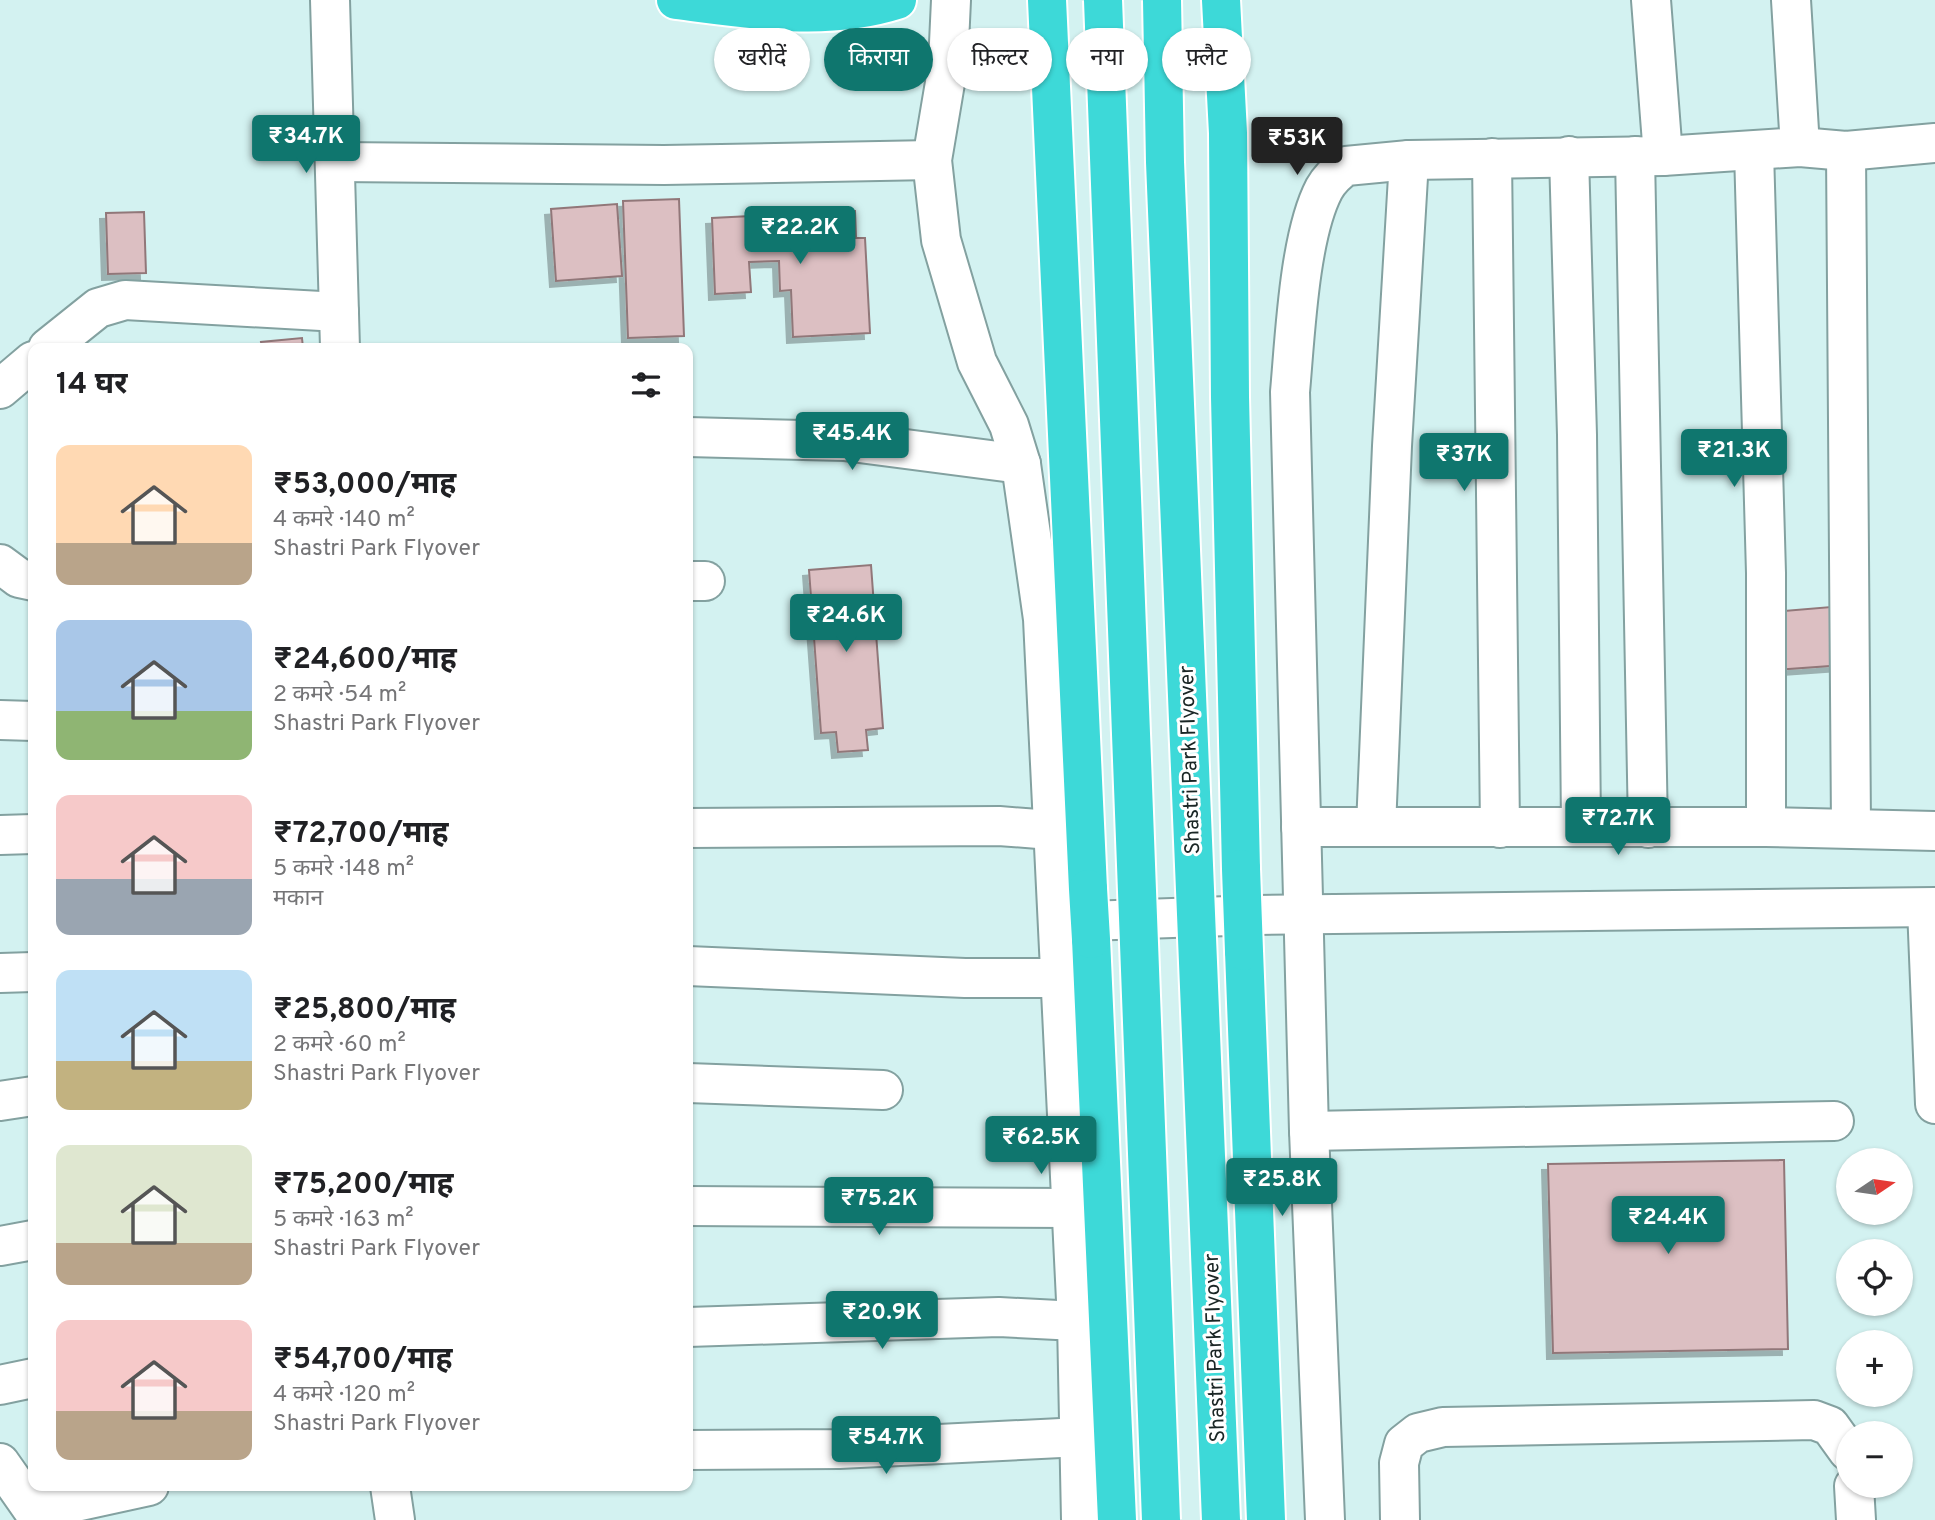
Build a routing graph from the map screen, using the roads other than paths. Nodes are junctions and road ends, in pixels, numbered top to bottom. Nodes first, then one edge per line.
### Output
1 (330, 0) edge
2 (676, 0) edge
3 (897, 0) edge
4 (951, 0) edge
5 (1047, 0) edge
6 (1103, 0) edge
7 (1162, 0) edge
8 (1221, 0) edge
9 (1651, 0) edge
10 (1791, 0) edge
11 (1935, 144) edge
12 (1800, 147) junction
13 (1754, 151) junction
14 (1846, 151) junction
15 (1569, 156) junction
16 (1649, 156) junction
17 (1492, 158) junction
18 (932, 160) junction
19 (1409, 160) junction
20 (336, 162) junction
21 (340, 330) edge
22 (54, 343) edge
23 (28, 365) edge
24 (0, 389) edge
25 (693, 437) edge
26 (1021, 464) junction
27 (0, 564) edge
28 (28, 581) edge
29 (0, 720) edge
30 (28, 720) edge
31 (1581, 826) junction
32 (1301, 827) junction
33 (1376, 827) junction
34 (1766, 827) junction
35 (693, 828) edge
36 (1500, 828) junction
37 (1648, 828) junction
38 (1851, 828) junction
39 (1051, 830) junction
40 (1935, 831) edge
41 (28, 834) edge
42 (0, 835) edge
43 (1931, 907) edge
44 (1303, 914) junction
45 (1074, 930) junction
46 (693, 966) edge
47 (28, 972) edge
48 (0, 973) edge
49 (1059, 978) junction
50 (693, 1083) edge
51 (883, 1090) dead end
52 (28, 1097) edge
53 (0, 1101) edge
54 (1935, 1104) edge
55 (1834, 1121) dead end
56 (1309, 1131) junction
57 (693, 1206) edge
58 (1072, 1208) junction
59 (28, 1241) edge
60 (0, 1246) edge
61 (1077, 1321) junction
62 (693, 1327) edge
63 (28, 1379) edge
64 (0, 1385) edge
65 (1836, 1434) edge
66 (1081, 1437) junction
67 (693, 1450) edge
68 (0, 1462) edge
69 (130, 1491) edge
70 (391, 1491) edge
71 (1855, 1498) edge
72 (37, 1515) edge
73 (395, 1520) edge
74 (1081, 1520) edge
75 (1117, 1520) edge
76 (1161, 1520) edge
77 (1221, 1520) edge
78 (1266, 1520) edge
79 (1325, 1520) edge
80 (1400, 1520) edge
81 (1856, 1520) edge

1 - 20 street
2 - 3 highway
4 - 18 street
5 - 45 highway, bridge
6 - 76 highway, bridge
7 - 77 highway, Shastri Park Flyover, bridge
8 - 78 highway, bridge
9 - 16 street
10 - 12 street
11 - 14 street
12 - 13 street
12 - 14 street
13 - 16 street
13 - 34 street
14 - 38 street
15 - 16 street
15 - 17 street
15 - 31 street
16 - 37 street
17 - 19 street
17 - 36 street
18 - 20 street
18 - 26 street
19 - 32 street
19 - 33 street
20 - 21 street
21 - 22 street
23 - 24 street
25 - 26 street
26 - 39 street
27 - 28 street
29 - 30 street
31 - 36 street
31 - 37 street
32 - 33 street
32 - 44 street
33 - 36 street
34 - 37 street
34 - 38 street
35 - 39 street
38 - 40 street
39 - 45 street
41 - 42 street
43 - 44 street
43 - 54 street
44 - 45 street
44 - 56 street
45 - 49 street
45 - 75 highway
46 - 49 street
47 - 48 street
49 - 58 street
50 - 51 street
52 - 53 street
55 - 56 street
56 - 79 street
57 - 58 street
58 - 61 street
59 - 60 street
61 - 62 street
61 - 66 street
63 - 64 street
65 - 80 street
66 - 67 street
66 - 74 street
68 - 72 street
69 - 72 street
70 - 73 street
71 - 81 street

